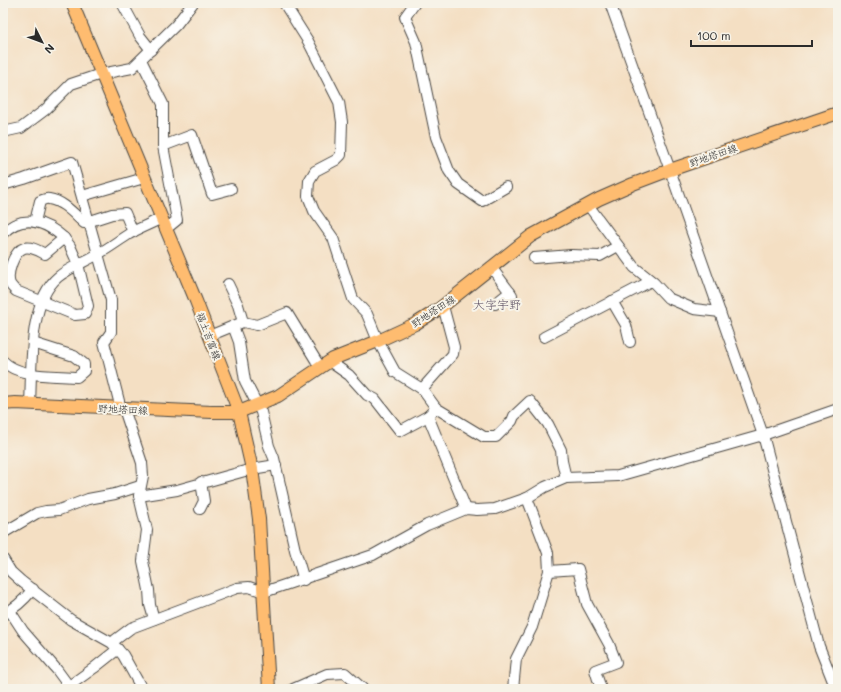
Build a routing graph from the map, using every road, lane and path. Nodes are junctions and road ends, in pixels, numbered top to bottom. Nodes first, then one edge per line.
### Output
1 (72, 3) edge
2 (122, 3) edge
3 (194, 3) edge
4 (284, 3) edge
5 (415, 3) edge
6 (610, 3) edge
7 (150, 50) junction
8 (141, 60) junction
9 (102, 74) junction
10 (838, 113) edge
11 (3, 132) edge
12 (164, 146) junction
13 (670, 170) junction
14 (144, 178) junction
15 (3, 184) edge
16 (506, 187) dead end
17 (230, 189) dead end
18 (82, 196) junction
19 (588, 205) junction
20 (34, 222) junction
21 (90, 222) junction
22 (164, 224) junction
23 (4, 229) edge
24 (133, 232) junction
25 (64, 238) junction
26 (618, 246) junction
27 (99, 254) junction
28 (534, 258) dead end
29 (78, 264) junction
30 (491, 268) junction
31 (651, 280) junction
32 (228, 284) dead end
33 (612, 301) junction
34 (41, 302) junction
35 (495, 304) dead end
36 (443, 306) junction
37 (720, 312) junction
38 (244, 322) junction
39 (233, 326) junction
40 (209, 336) junction
41 (544, 337) dead end
42 (378, 341) junction
43 (630, 342) dead end
44 (33, 344) junction
45 (3, 361) edge
46 (325, 364) junction
47 (32, 374) junction
48 (422, 389) junction
49 (3, 404) edge
50 (30, 404) junction
51 (257, 405) junction
52 (436, 408) junction
53 (122, 409) junction
54 (838, 409) edge
55 (239, 412) junction
56 (428, 416) junction
57 (763, 435) junction
58 (276, 464) junction
59 (252, 469) junction
60 (566, 478) junction
61 (201, 482) junction
62 (140, 491) junction
63 (527, 498) junction
64 (200, 509) dead end
65 (466, 509) junction
66 (3, 533) edge
67 (3, 559) edge
68 (549, 572) junction
69 (304, 580) junction
70 (33, 589) junction
71 (264, 592) junction
72 (6, 613) edge
73 (154, 619) junction
74 (116, 645) junction
75 (70, 688) edge
76 (142, 689) edge
77 (269, 689) edge
78 (292, 689) edge
79 (363, 689) edge
80 (513, 689) edge
81 (601, 689) edge
82 (836, 689) edge

1 - 9 main road, 福土吉富線
2 - 7 street
3 - 7 street
4 - 42 street
5 - 16 street
6 - 13 street
7 - 8 street
8 - 9 street
8 - 12 street
9 - 11 street
9 - 14 main road, 福土吉富線
10 - 13 main road, 野地塔田線
12 - 17 street
12 - 22 street
13 - 19 main road, 野地塔田線
13 - 37 street
14 - 18 street
14 - 22 main road, 福土吉富線
15 - 18 street
18 - 21 street
19 - 26 street
19 - 30 main road, 野地塔田線
20 - 21 street
20 - 23 street
20 - 25 street
21 - 24 street
21 - 27 street
22 - 24 street
22 - 40 main road, 福土吉富線
24 - 27 street
25 - 29 street
25 - 34 street
26 - 28 street
26 - 31 street
27 - 29 street
27 - 53 street
29 - 34 street
29 - 34 street
30 - 35 street
30 - 36 main road, 野地塔田線
31 - 33 street
31 - 37 street
32 - 38 street
33 - 41 street
33 - 43 street
34 - 44 street
36 - 42 main road, 野地塔田線
36 - 48 street
37 - 57 street
38 - 39 street
38 - 46 street
39 - 40 street
39 - 51 street
40 - 55 main road, 福土吉富線
42 - 46 main road, 野地塔田線
42 - 48 street
44 - 47 street
44 - 47 street
45 - 47 street
46 - 51 main road, 野地塔田線
46 - 56 street
47 - 50 street
48 - 52 street
49 - 50 main road, 野地塔田線
50 - 53 main road, 野地塔田線
51 - 55 main road, 野地塔田線
51 - 58 street
52 - 56 street
52 - 60 street
53 - 55 main road, 野地塔田線
53 - 62 street
54 - 57 street
55 - 59 main road, 福土吉富線
56 - 65 street
57 - 60 street
57 - 82 street
58 - 59 street
58 - 69 street
59 - 61 street
59 - 71 main road, 福土吉富線
60 - 63 street
61 - 62 street
61 - 64 street
62 - 66 street
62 - 73 street
63 - 65 street
63 - 68 street
65 - 69 street
67 - 70 street
68 - 80 street
68 - 81 street
69 - 71 street
70 - 72 street
70 - 74 street
71 - 73 street
71 - 77 main road, 福土吉富線
72 - 75 street
73 - 74 street
74 - 75 street
74 - 76 street
78 - 79 street

